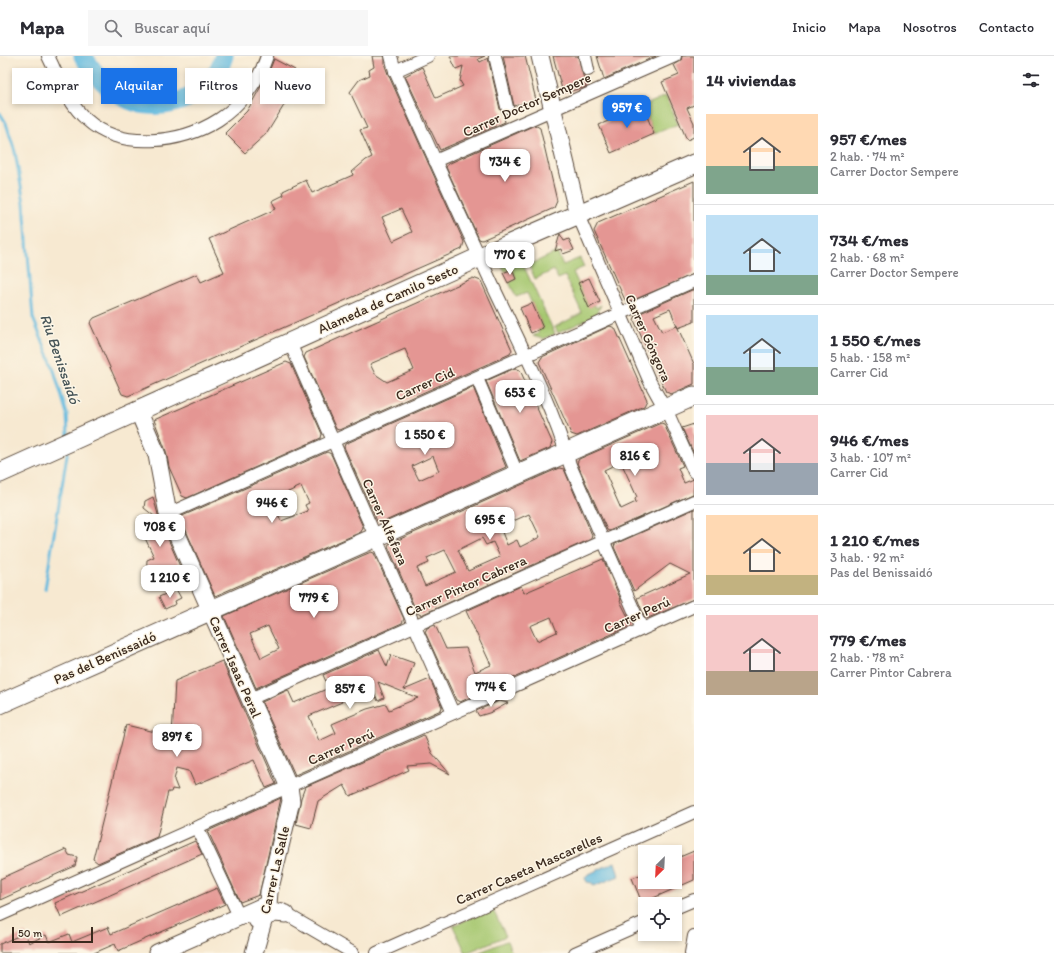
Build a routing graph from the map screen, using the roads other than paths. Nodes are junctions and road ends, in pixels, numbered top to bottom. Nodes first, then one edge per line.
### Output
1 (48, 56) edge
2 (267, 56) edge
3 (391, 56) edge
4 (428, 56) edge
5 (495, 56) edge
6 (540, 56) edge
7 (585, 56) edge
8 (674, 56) edge
9 (588, 70) dead end
10 (395, 71) junction
11 (507, 107) dead end
12 (553, 110) junction
13 (435, 161) junction
14 (694, 164) edge
15 (578, 215) junction
16 (480, 257) junction
17 (694, 281) edge
18 (620, 314) junction
19 (290, 343) junction
20 (526, 356) junction
21 (477, 378) junction
22 (694, 396) edge
23 (664, 409) junction
24 (133, 413) junction
25 (333, 441) junction
26 (566, 452) junction
27 (694, 472) edge
28 (0, 473) edge
29 (517, 473) junction
30 (694, 501) edge
31 (168, 514) junction
32 (376, 537) junction
33 (603, 541) junction
34 (694, 606) edge
35 (211, 611) junction
36 (414, 625) junction
37 (642, 629) junction
38 (250, 699) junction
39 (0, 704) edge
40 (453, 713) junction
41 (288, 787) junction
42 (694, 812) edge
43 (197, 827) junction
44 (694, 900) edge
45 (682, 905) edge
46 (266, 910) junction
47 (286, 914) joint
48 (0, 915) edge
49 (239, 916) junction
50 (638, 925) edge
51 (694, 936) edge
52 (157, 953) edge
53 (184, 953) edge
54 (254, 953) edge
55 (353, 953) edge
56 (377, 953) edge
57 (575, 953) edge
58 (691, 953) edge

1 - 2 street
3 - 10 street
4 - 10 street
5 - 11 street
6 - 12 street
7 - 9 street
8 - 12 street, Carrer Doctor Sempere
10 - 13 street
12 - 13 street, Carrer Doctor Sempere
12 - 15 street
13 - 16 street
14 - 15 main road, Alameda de Camilo Sesto
15 - 16 main road, Alameda de Camilo Sesto
15 - 18 street, Carrer Góngora
16 - 19 main road, Alameda de Camilo Sesto
16 - 20 street
17 - 18 street, Carrer Cid
18 - 20 street, Carrer Cid
18 - 23 street, Carrer Góngora
19 - 24 main road, Alameda de Camilo Sesto
19 - 25 street, Carrer Alfafara
20 - 21 street, Carrer Cid
20 - 26 street
21 - 25 street, Carrer Cid
21 - 29 street
22 - 23 main road, Pas del Benissaidó
23 - 26 main road, Pas del Benissaidó
23 - 27 street, Carrer Góngora
24 - 28 main road, Alameda de Camilo Sesto
24 - 31 street, Carrer Isaac Peral
25 - 31 street, Carrer Cid
25 - 32 street, Carrer Alfafara
26 - 29 main road, Pas del Benissaidó
26 - 33 street
29 - 32 main road, Pas del Benissaidó
30 - 33 street, Carrer Pintor Cabrera
31 - 35 street, Carrer Isaac Peral
32 - 35 main road, Pas del Benissaidó
32 - 36 street, Carrer Alfafara
33 - 36 street, Carrer Pintor Cabrera
33 - 37 street
34 - 37 street, Carrer Perú
35 - 38 street, Carrer Isaac Peral
35 - 39 main road, Pas del Benissaidó
36 - 38 street, Carrer Pintor Cabrera
36 - 40 street, Carrer Alfafara
37 - 40 street, Carrer Perú
38 - 41 street, Carrer Isaac Peral
40 - 41 street, Carrer Perú
41 - 43 street, Carrer Perú
41 - 46 street, Carrer La Salle
42 - 56 street, Carrer Caseta Mascarelles
43 - 48 street, Carrer Perú
43 - 49 street
44 - 45 street
46 - 47 street
46 - 49 street
46 - 53 street
46 - 54 street, Carrer La Salle
47 - 55 street
49 - 52 street
50 - 57 street
51 - 58 street

